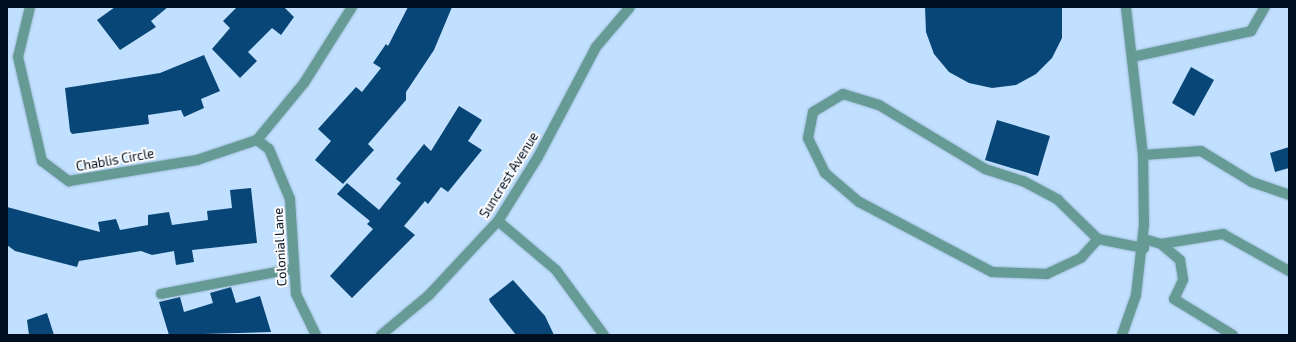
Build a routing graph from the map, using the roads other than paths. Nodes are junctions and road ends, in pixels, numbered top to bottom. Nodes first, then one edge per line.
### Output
1 (30, 7) edge
2 (352, 7) edge
3 (630, 7) edge
4 (1126, 7) edge
5 (1265, 7) edge
6 (1132, 57) junction
7 (257, 140) junction
8 (1143, 155) junction
9 (1289, 195) edge
10 (498, 221) junction
11 (1098, 239) junction
12 (1144, 244) junction
13 (1161, 244) junction
14 (292, 269) junction
15 (1289, 271) edge
16 (161, 294) dead end
17 (316, 335) edge
18 (381, 335) edge
19 (604, 335) edge
20 (1122, 335) edge
21 (1233, 335) edge

1 - 7 street, Chablis Circle
2 - 7 street
3 - 10 street, Suncrest Avenue
4 - 6 street
5 - 6 street
6 - 8 street
7 - 14 street, Colonial Lane
8 - 9 street
8 - 12 street
10 - 18 street, Suncrest Avenue
10 - 19 street
11 - 11 street
11 - 12 street
12 - 13 street
12 - 20 street
13 - 15 street
13 - 21 street
14 - 16 street
14 - 17 street, Colonial Lane

